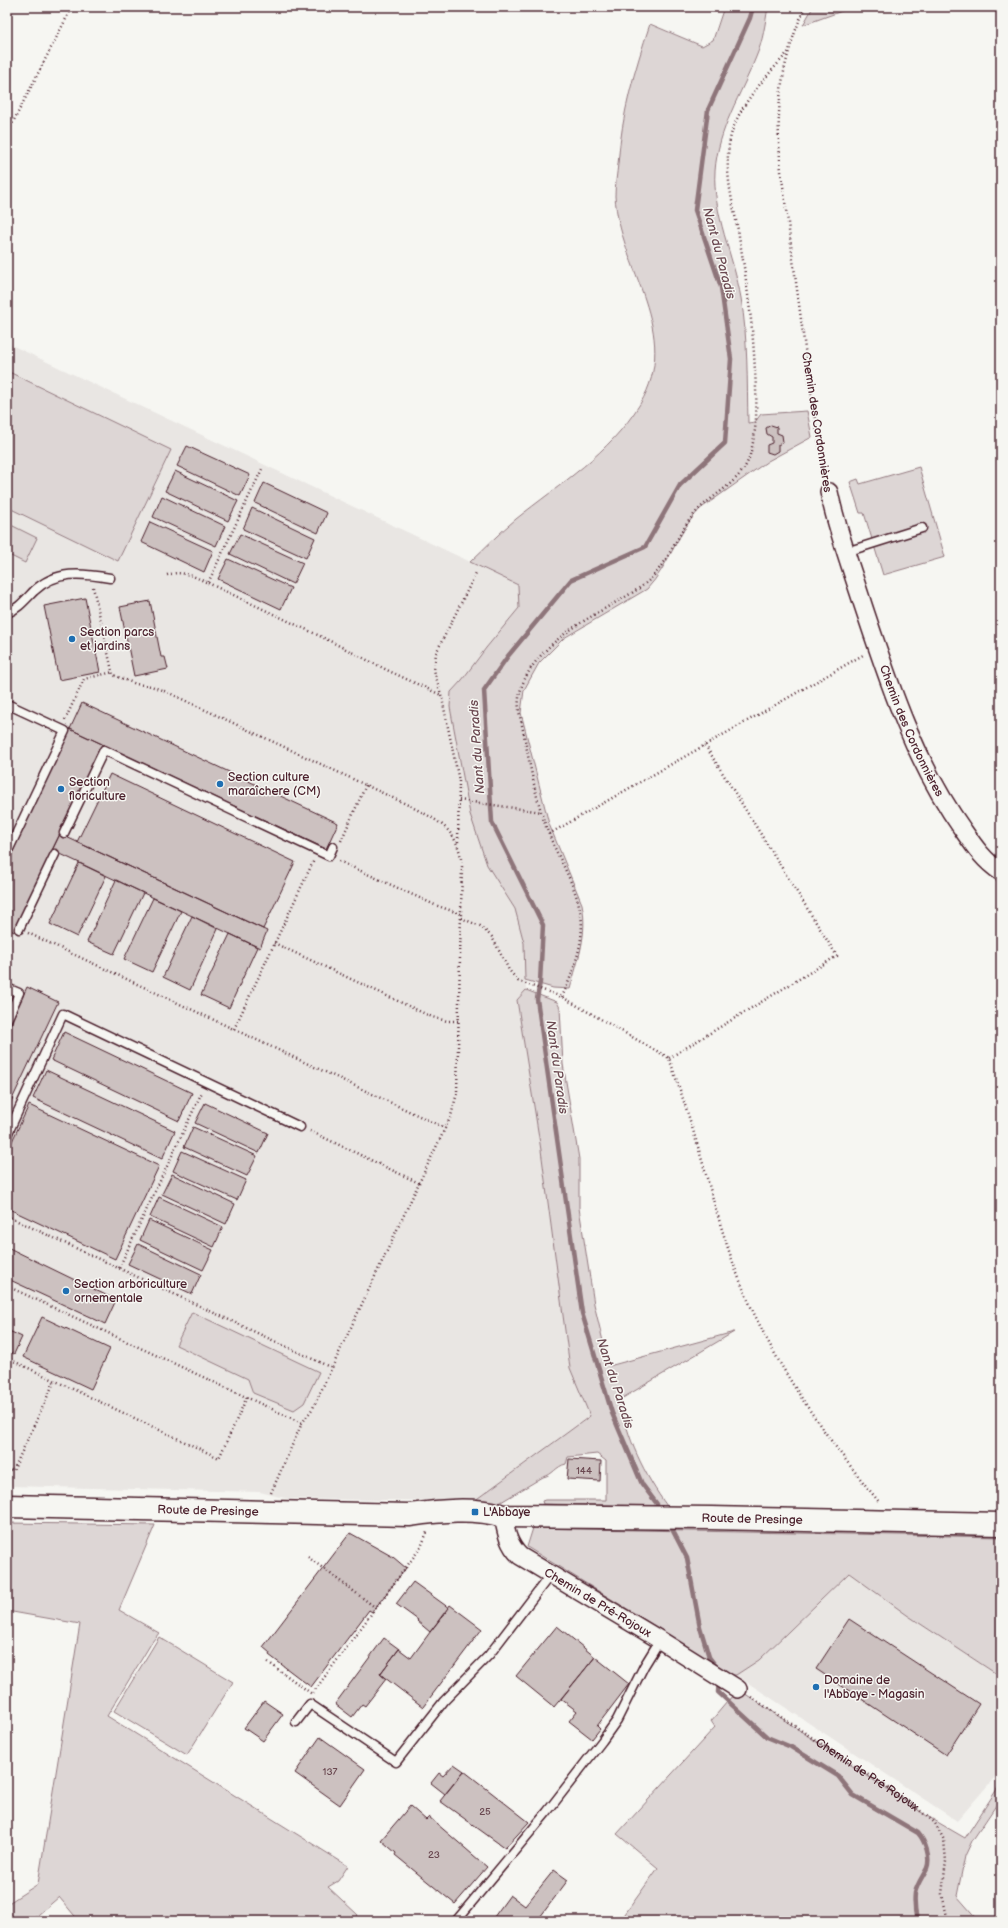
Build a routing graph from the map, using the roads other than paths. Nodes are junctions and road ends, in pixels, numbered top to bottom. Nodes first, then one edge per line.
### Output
1 (828, 492) road end
2 (922, 528) dead end
3 (846, 552) junction
4 (110, 578) dead end
5 (7, 613) edge
6 (7, 704) edge
7 (64, 833) dead end
8 (333, 847) dead end
9 (7, 853) edge
10 (55, 854) dead end
11 (1001, 872) edge
12 (19, 929) road end
13 (7, 988) edge
14 (7, 1020) edge
15 (300, 1127) road end
16 (7, 1135) edge
17 (7, 1506) edge
18 (503, 1516) junction
19 (1001, 1524) edge
20 (551, 1574) junction
21 (660, 1640) junction
22 (738, 1689) road end
23 (296, 1722) dead end
24 (456, 1921) edge

1 - 3 street, Chemin des Cordonnières
2 - 3 lane
3 - 11 street, Chemin des Cordonnières
4 - 5 lane
6 - 9 lane
7 - 8 lane
10 - 12 lane
13 - 14 lane
15 - 16 lane
17 - 18 street, Route de Presinge
18 - 19 street, Route de Presinge
18 - 20 street, Chemin de Pré-Rojoux
20 - 21 street, Chemin de Pré-Rojoux
20 - 23 lane
21 - 22 street, Chemin de Pré-Rojoux
21 - 24 lane

